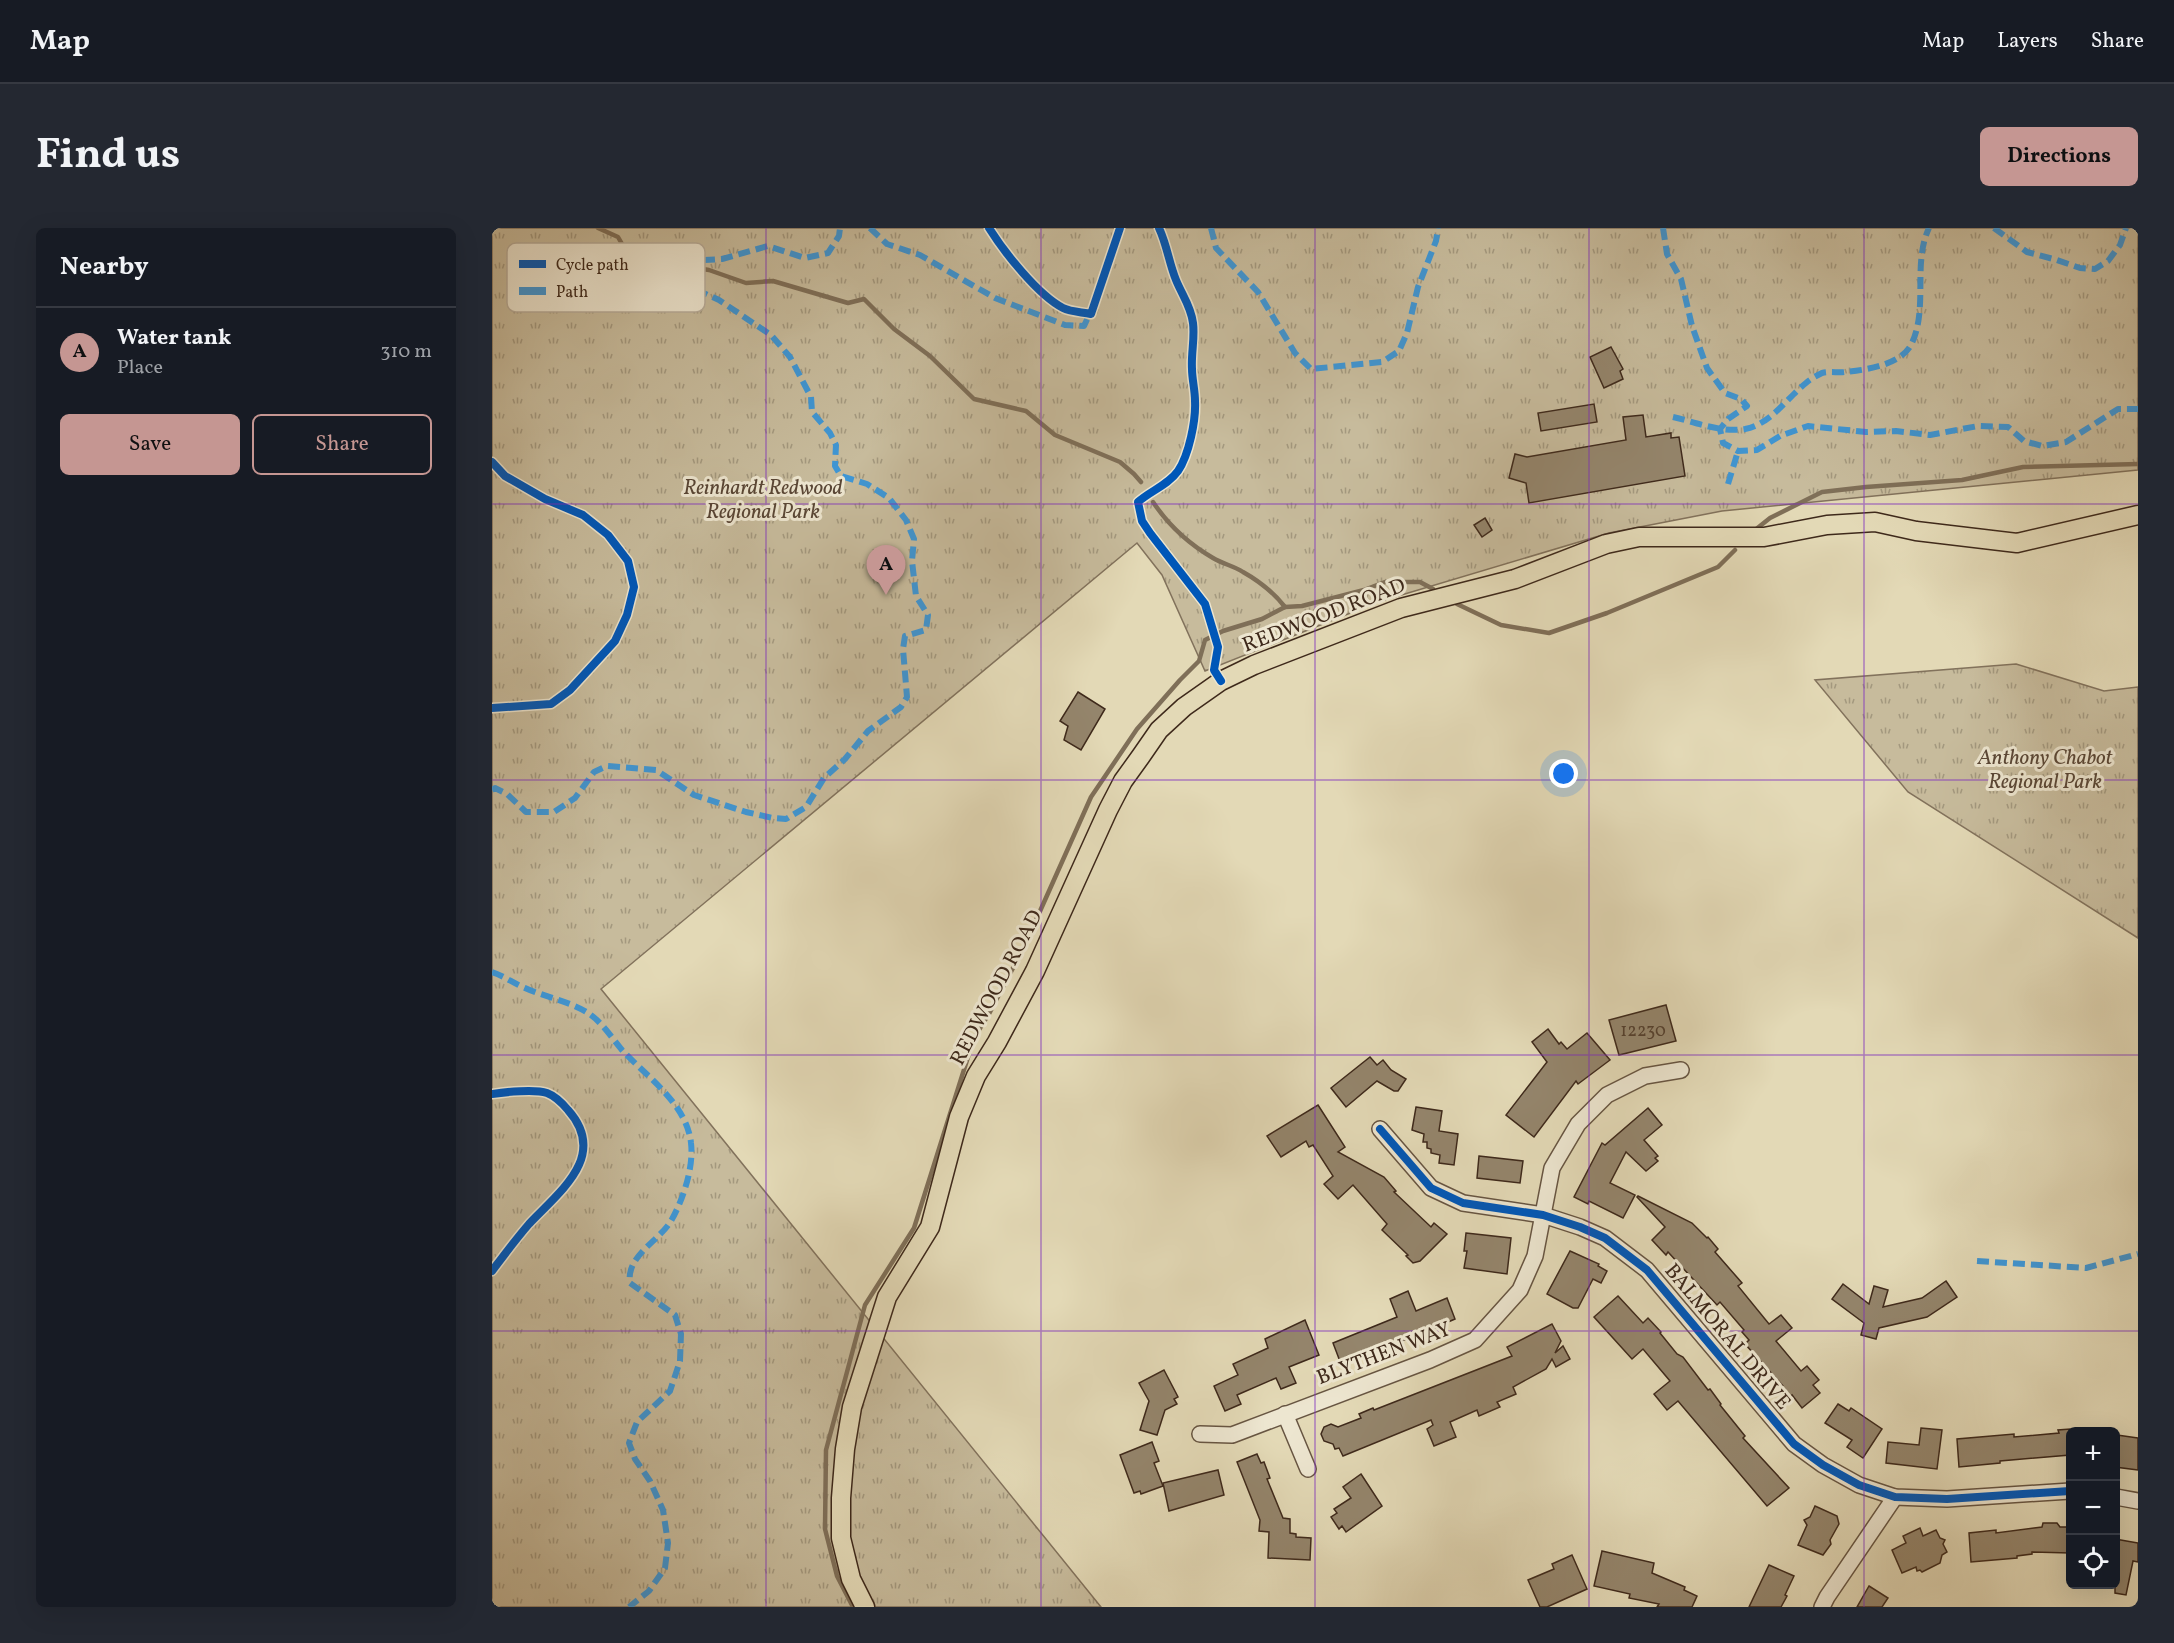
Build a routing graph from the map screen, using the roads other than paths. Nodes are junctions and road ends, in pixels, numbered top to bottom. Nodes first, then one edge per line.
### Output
1 (2138, 515) edge
2 (1681, 1070) dead end
3 (1380, 1129) dead end
4 (1543, 1215) junction
5 (1285, 1414) junction
6 (1200, 1434) dead end
7 (1308, 1468) dead end
8 (2066, 1491) edge
9 (1895, 1497) junction
10 (2120, 1498) edge
11 (2138, 1501) edge
12 (865, 1607) edge
13 (1822, 1607) edge

1 - 12 main road, REDWOOD ROAD
2 - 4 street, BLYTHEN WAY
3 - 4 street, BALMORAL DRIVE
4 - 5 street, BLYTHEN WAY
4 - 9 street, BALMORAL DRIVE
5 - 6 street, BLYTHEN WAY
5 - 7 street
8 - 9 street, BALMORAL DRIVE
9 - 13 street
10 - 11 street

